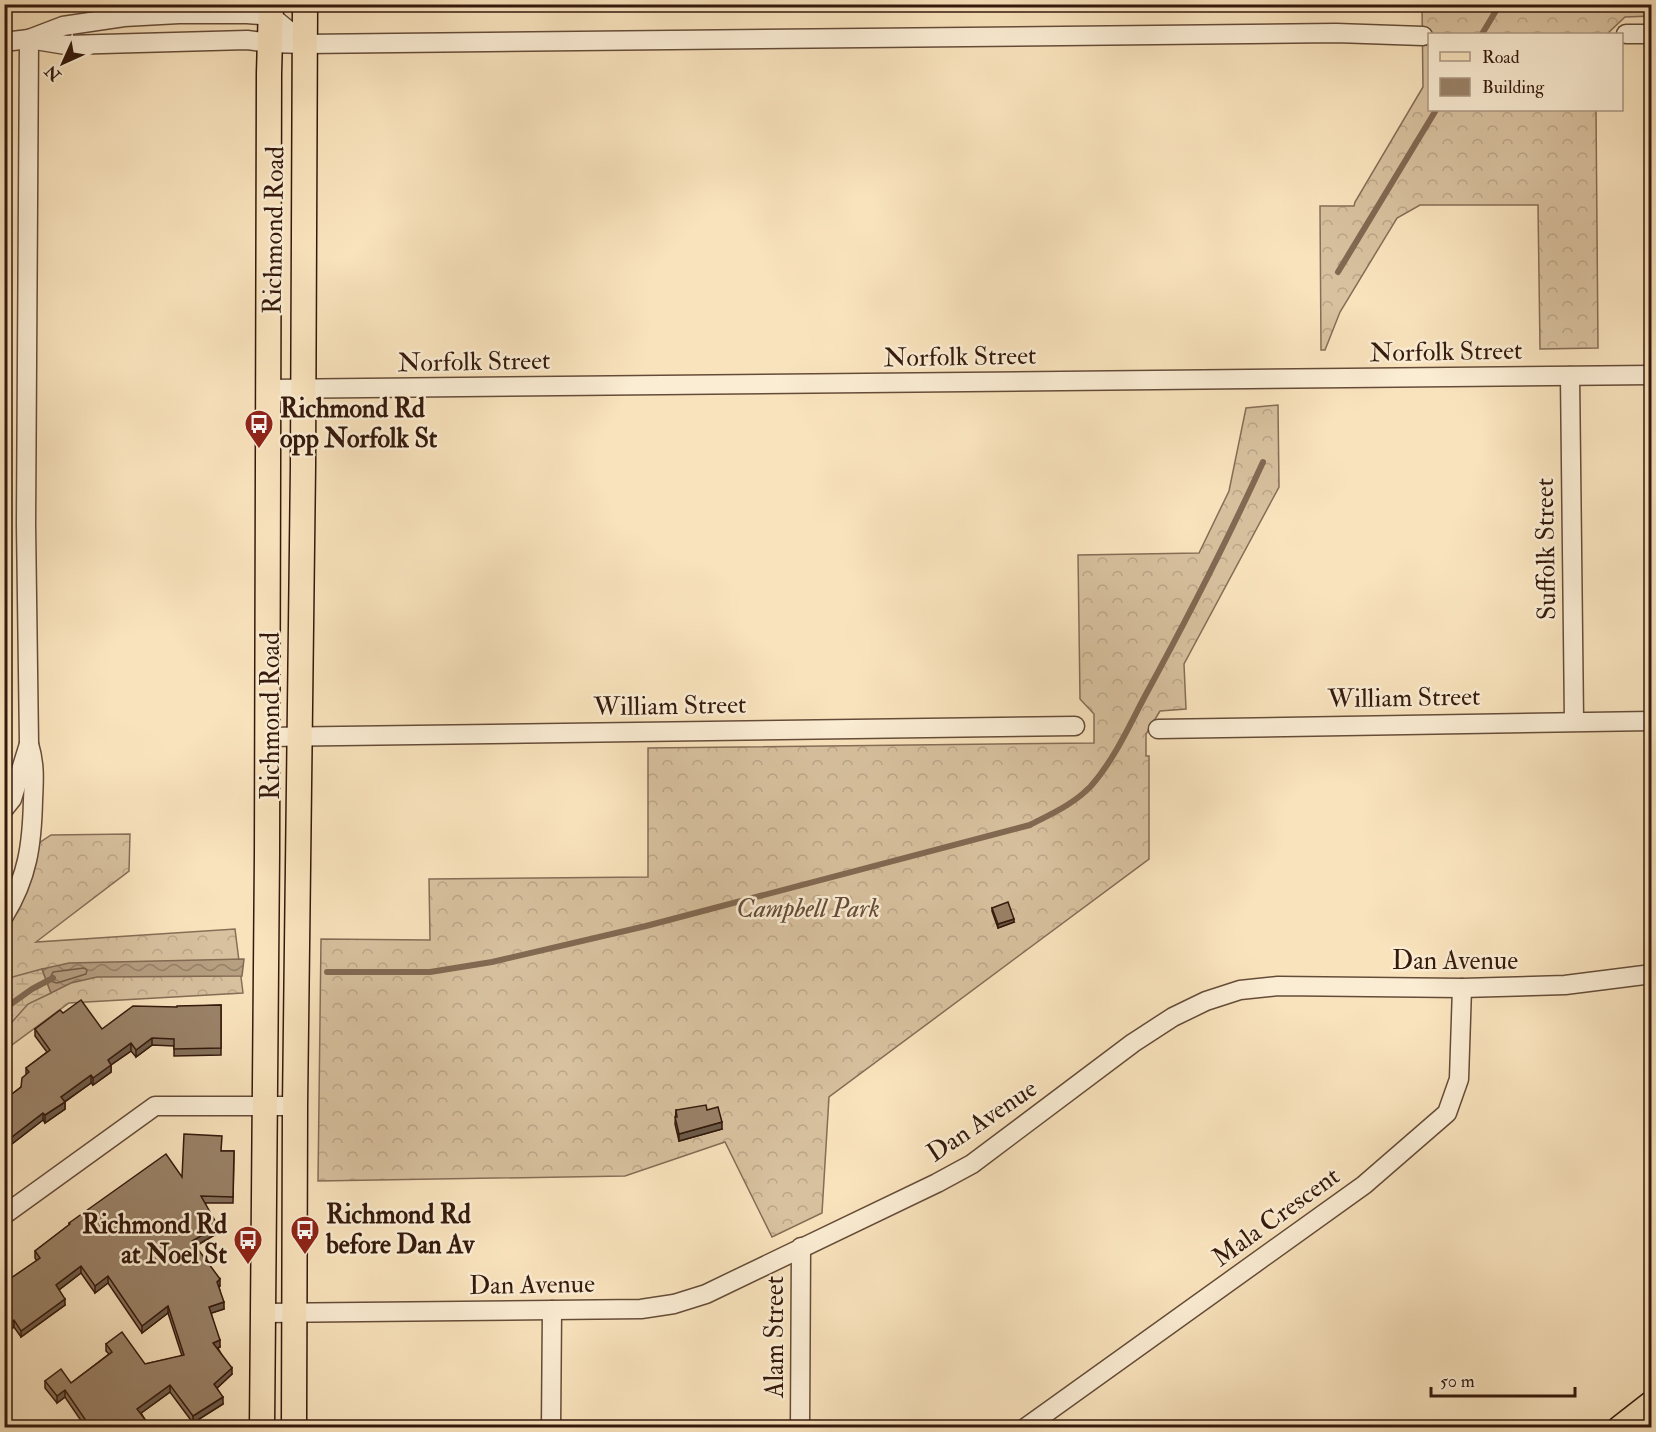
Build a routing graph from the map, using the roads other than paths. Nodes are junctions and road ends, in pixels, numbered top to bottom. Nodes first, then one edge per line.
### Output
1 (305, 4) edge
2 (271, 10) edge
3 (1626, 34) dead end
4 (1652, 34) edge
5 (1423, 36) dead end
6 (28, 39) junction
7 (4, 42) edge
8 (270, 43) junction
9 (305, 44) junction
10 (1652, 375) edge
11 (1570, 376) junction
12 (269, 389) junction
13 (302, 389) junction
14 (1574, 721) junction
15 (1652, 721) edge
16 (1075, 726) dead end
17 (1158, 729) dead end
18 (266, 737) junction
19 (299, 737) junction
20 (29, 744) junction
21 (4, 809) edge
22 (4, 916) edge
23 (1652, 974) edge
24 (1462, 988) junction
25 (264, 1105) junction
26 (295, 1106) junction
27 (4, 1215) edge
28 (801, 1247) junction
29 (552, 1310) junction
30 (263, 1313) junction
31 (294, 1314) junction
32 (1652, 1403) edge
33 (262, 1428) edge
34 (294, 1428) edge
35 (551, 1428) edge
36 (800, 1428) edge
37 (1025, 1428) edge
38 (1620, 1428) edge

1 - 9 main road, Richmond Road
2 - 6 street
2 - 8 main road, Richmond Road
2 - 9 street
3 - 4 street
5 - 9 street
6 - 7 street
6 - 8 street
6 - 20 street
8 - 9 street
8 - 12 main road, Richmond Road
9 - 13 main road, Richmond Road
10 - 11 street, Norfolk Street
11 - 13 street, Norfolk Street
11 - 14 street, Suffolk Street
12 - 13 street, Norfolk Street
12 - 18 main road, Richmond Road
13 - 19 main road, Richmond Road
14 - 15 street, William Street
14 - 17 street, William Street
16 - 19 street, William Street
18 - 19 street, William Street
18 - 25 main road, Richmond Road
19 - 26 main road, Richmond Road
20 - 21 street
20 - 22 street
23 - 24 street, Dan Avenue
24 - 28 street, Dan Avenue
24 - 37 street, Mala Crescent
25 - 26 street
25 - 27 street
25 - 30 main road, Richmond Road
26 - 31 main road, Richmond Road
28 - 29 street, Dan Avenue
28 - 36 street, Alam Street
29 - 31 street, Dan Avenue
29 - 35 street
30 - 31 street, Dan Avenue
30 - 33 main road, Richmond Road
31 - 34 main road, Richmond Road
32 - 38 main road

